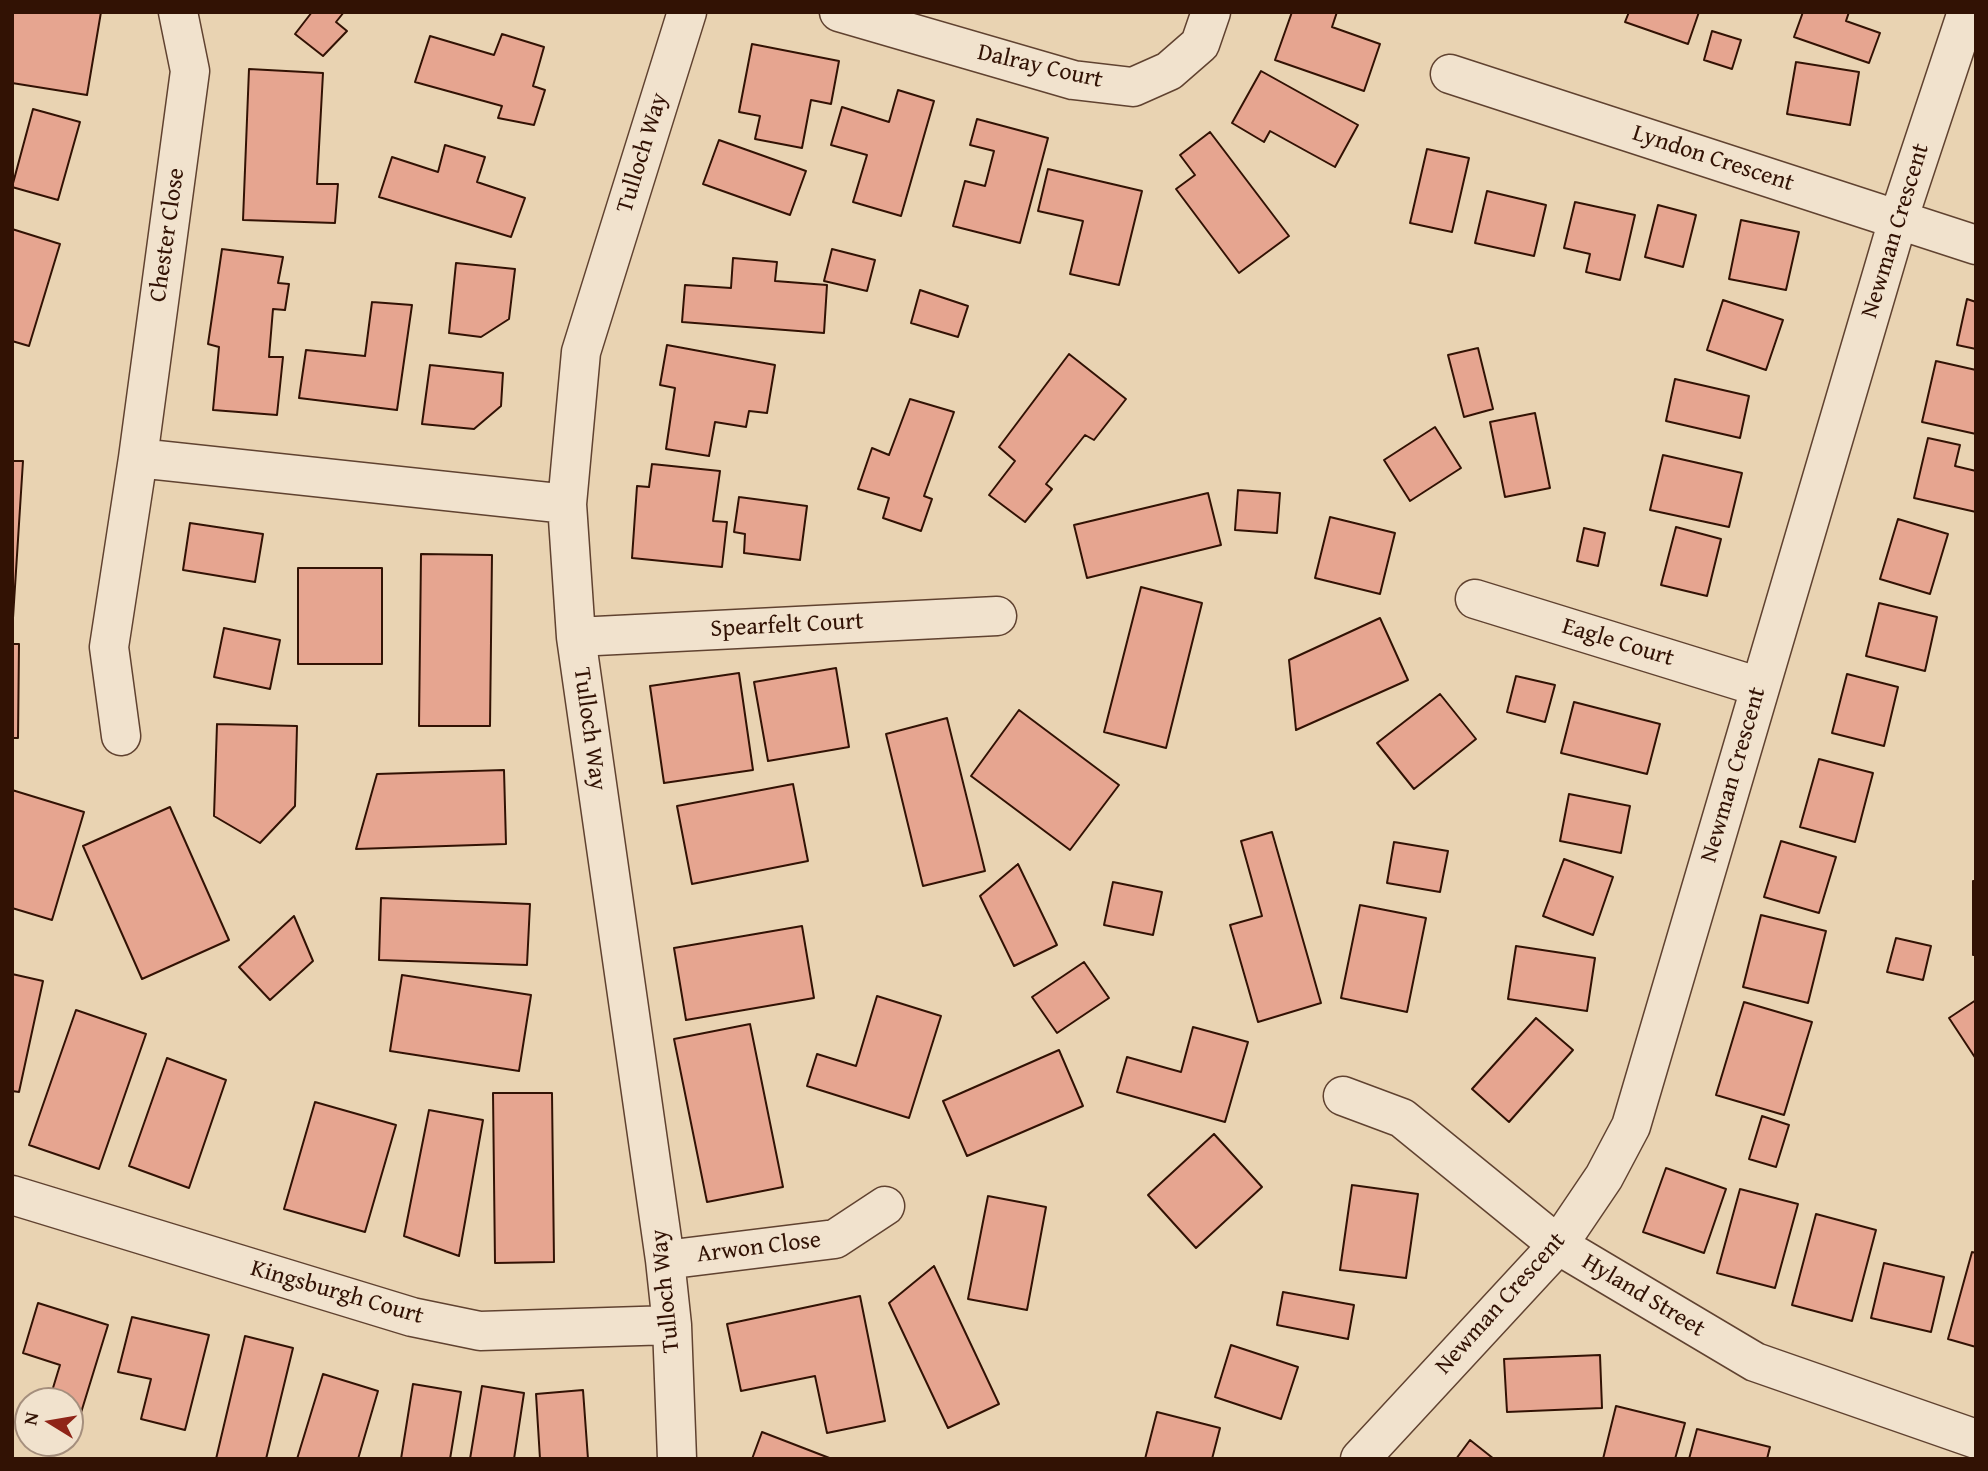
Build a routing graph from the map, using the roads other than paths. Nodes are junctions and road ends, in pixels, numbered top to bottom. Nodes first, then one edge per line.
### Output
1 (178, 12) edge
2 (687, 12) edge
3 (839, 12) edge
4 (1211, 12) edge
5 (1967, 12) edge
6 (1450, 74) dead end
7 (1898, 220) junction
8 (1976, 245) edge
9 (138, 458) junction
10 (567, 504) junction
11 (1475, 599) dead end
12 (998, 616) dead end
13 (576, 637) junction
14 (1760, 687) junction
15 (121, 736) dead end
16 (1343, 1096) dead end
17 (12, 1195) edge
18 (885, 1206) dead end
19 (1558, 1245) junction
20 (665, 1260) junction
21 (672, 1325) junction
22 (1976, 1439) edge
23 (677, 1459) edge
24 (1360, 1459) edge

1 - 9 street, Chester Close
2 - 10 street, Tulloch Way
3 - 4 street, Dalray Court
5 - 7 street, Newman Crescent
6 - 7 street, Lyndon Crescent
7 - 8 street, Lyndon Crescent
7 - 14 street, Newman Crescent
9 - 10 street
9 - 15 street, Chester Close
10 - 13 street, Tulloch Way
11 - 14 street, Eagle Court
12 - 13 street, Spearfelt Court
13 - 20 street, Tulloch Way
14 - 19 street, Newman Crescent
16 - 19 street, Hyland Street
17 - 21 street, Kingsburgh Court
18 - 20 street, Arwon Close
19 - 22 street, Hyland Street
19 - 24 street, Newman Crescent
20 - 21 street, Tulloch Way
21 - 23 street, Tulloch Way

